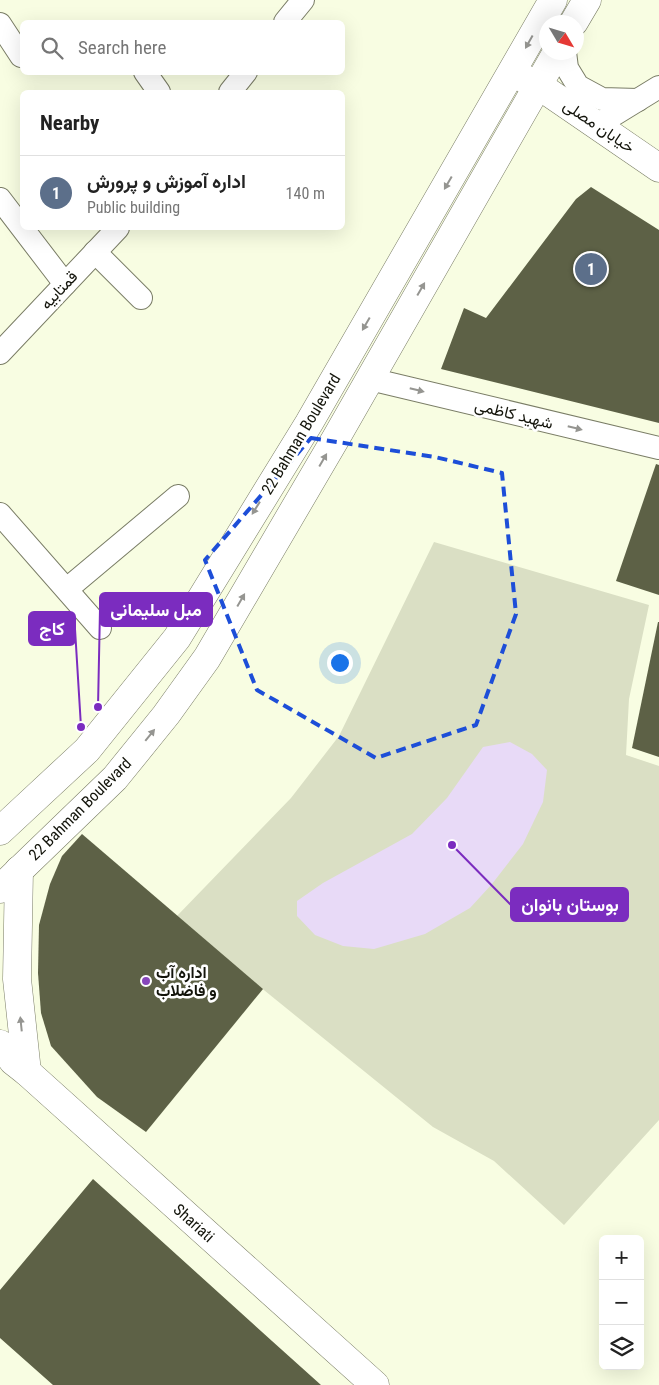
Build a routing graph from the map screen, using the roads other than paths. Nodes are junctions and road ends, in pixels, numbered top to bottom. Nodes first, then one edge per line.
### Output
1 (303, 0) edge
2 (553, 0) edge
3 (587, 0) edge
4 (578, 15) edge
5 (288, 20) edge
6 (0, 24) edge
7 (20, 56) dead end
8 (552, 60) edge
9 (566, 60) edge
10 (512, 72) junction
11 (146, 75) edge
12 (538, 85) junction
13 (659, 87) edge
14 (158, 90) edge
15 (638, 100) junction
16 (597, 126) junction
17 (659, 168) edge
18 (0, 199) edge
19 (20, 225) edge
20 (24, 230) edge
21 (116, 230) edge
22 (95, 252) junction
23 (65, 284) junction
24 (141, 298) dead end
25 (0, 353) edge
26 (370, 379) junction
27 (659, 448) edge
28 (178, 496) dead end
29 (0, 514) edge
30 (66, 589) junction
31 (100, 628) dead end
32 (0, 831) edge
33 (18, 870) junction
34 (0, 889) edge
35 (10, 1058) edge
36 (375, 1385) edge

1 - 5 street
2 -> 10 main road, 22 Bahman Boulevard
3 - 4 main road
6 - 7 street
8 - 12 main road, 22 Bahman Boulevard
9 - 15 street
10 - 12 main road, خیابان مصلی
10 -> 32 main road, 22 Bahman Boulevard
11 - 14 street
12 - 16 main road, خیابان مصلی
26 -> 12 main road, 22 Bahman Boulevard
13 - 15 street
15 - 16 street
16 - 17 main road, خیابان مصلی
18 - 19 street
20 - 23 street
21 - 22 street, قمتابیه
22 - 23 street, قمتابیه
22 - 24 street
23 - 25 street, قمتابیه
26 -> 27 street, شهید کاظمی
33 -> 26 main road, 22 Bahman Boulevard
28 - 30 street
29 - 30 street
30 - 31 street
33 - 34 main road, 22 Bahman Boulevard
35 -> 33 main road
35 - 36 main road, Shariati

